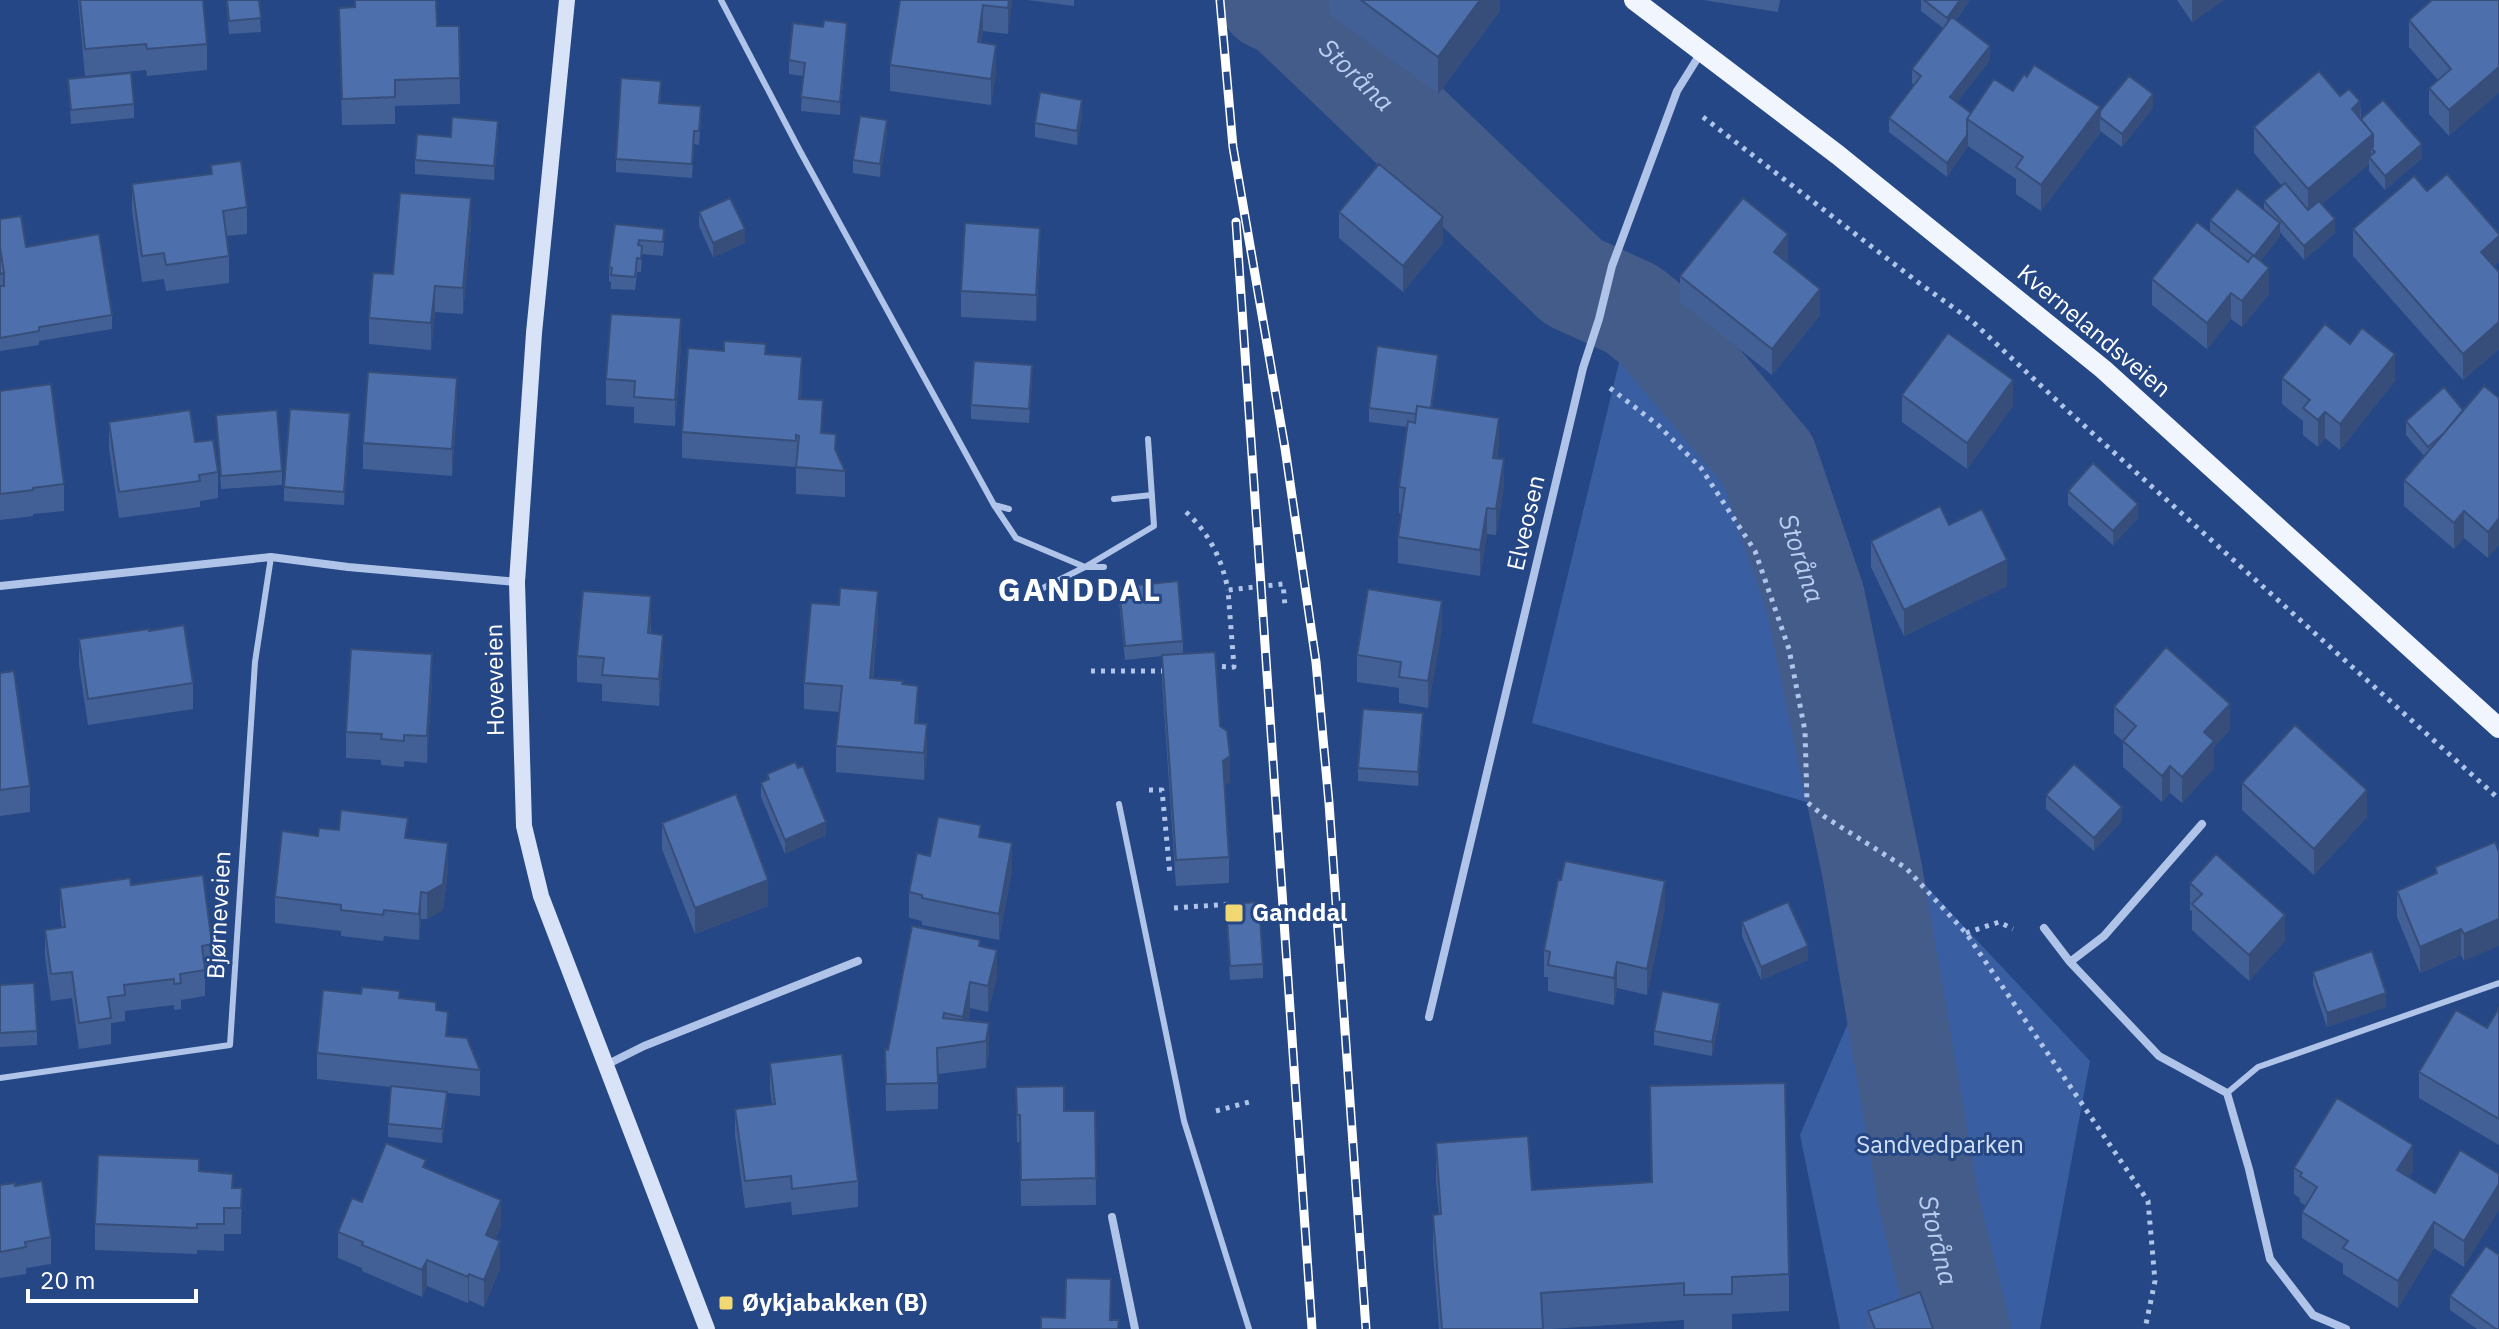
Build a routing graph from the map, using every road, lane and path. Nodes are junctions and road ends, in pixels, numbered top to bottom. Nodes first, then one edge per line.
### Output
1 (567, 0) edge
2 (721, 0) edge
3 (1634, 0) edge
4 (1702, 51) junction
5 (1677, 91) junction
6 (1583, 368) junction
7 (1148, 439) dead end
8 (1152, 495) junction
9 (1114, 499) dead end
10 (994, 505) junction
11 (1009, 509) dead end
12 (271, 557) junction
13 (1085, 567) junction
14 (1104, 567) dead end
15 (517, 582) junction
16 (0, 586) edge
17 (1043, 588) dead end
18 (1228, 590) junction
19 (1285, 606) dead end
20 (1210, 666) edge
21 (1091, 671) dead end
22 (1172, 671) edge
23 (2499, 728) edge
24 (1162, 790) dead end
25 (2499, 799) edge
26 (1119, 804) dead end
27 (2202, 824) dead end
28 (1170, 879) dead end
29 (1172, 893) dead end
30 (1231, 904) edge
31 (2044, 928) joint
32 (1966, 933) junction
33 (858, 961) dead end
34 (2070, 962) junction
35 (2499, 983) edge
36 (1429, 1017) dead end
37 (606, 1065) junction
38 (0, 1078) edge
39 (2227, 1093) junction
40 (1112, 1217) dead end
41 (707, 1329) edge
42 (1135, 1329) edge
43 (1249, 1329) edge
44 (2145, 1329) edge
45 (2346, 1329) edge

1 - 15 main road, Hoveveien
2 - 10 lane
3 - 4 main road, Kvernelandsveien
4 - 5 street, Elveosen
4 - 23 main road, Kvernelandsveien
5 - 6 street, Elveosen
5 - 25 path
6 - 32 path
6 - 36 street, Elveosen
7 - 8 lane
8 - 9 lane
8 - 13 lane
8 - 18 path
10 - 11 lane
10 - 13 lane
12 - 15 street
12 - 16 street
12 - 38 lane, Bjørneveien
13 - 14 lane
13 - 17 lane
15 - 37 main road, Hoveveien
18 - 19 path
18 - 20 path
21 - 22 path
24 - 28 path
26 - 43 lane
27 - 34 street
29 - 30 path
31 - 32 path
31 - 34 street
32 - 44 path
33 - 37 street
34 - 39 street
35 - 39 lane
37 - 41 main road, Hoveveien
39 - 45 street
40 - 42 street

